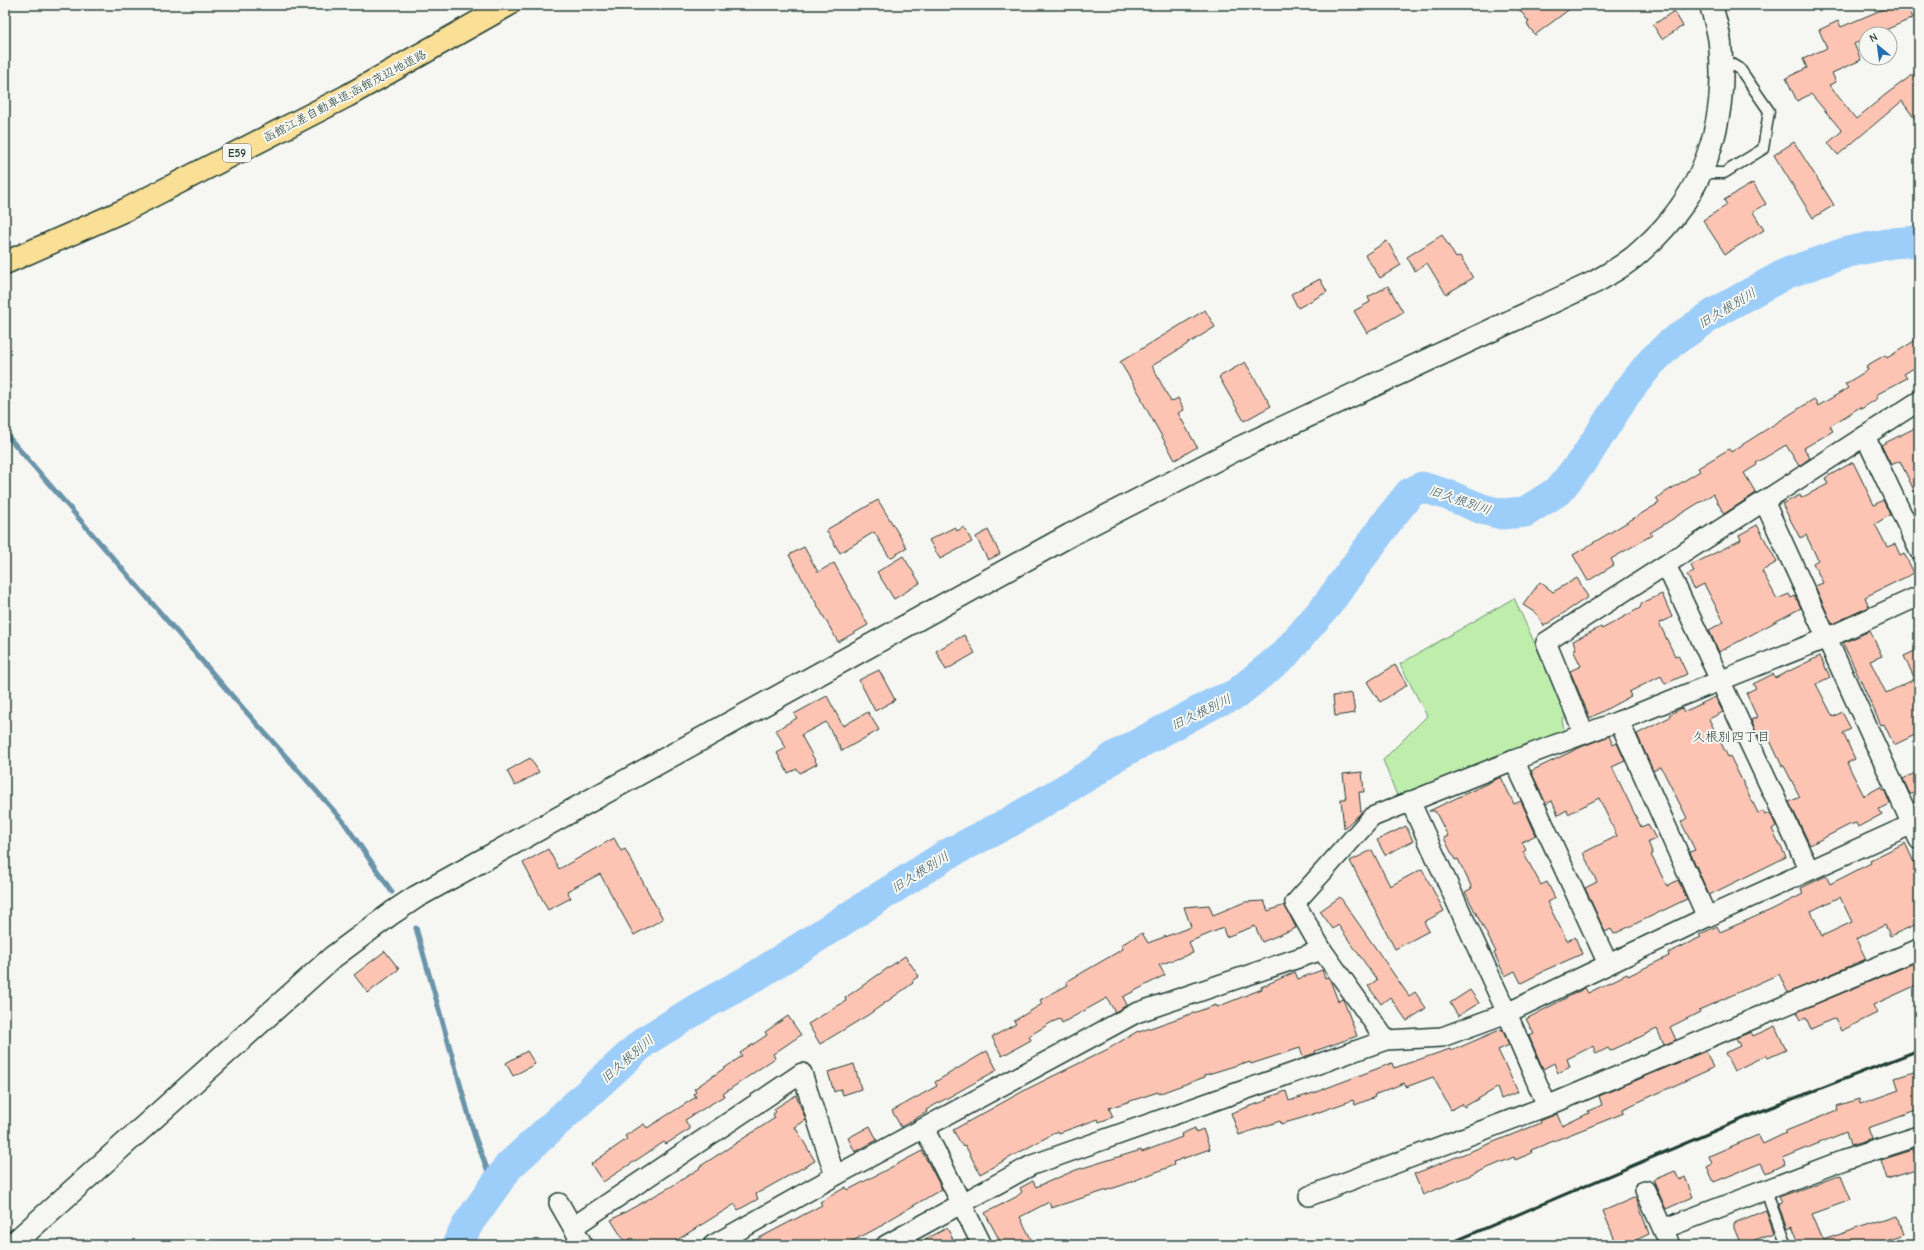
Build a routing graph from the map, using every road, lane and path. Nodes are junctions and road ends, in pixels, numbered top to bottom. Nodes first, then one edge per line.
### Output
1 (1711, 5) edge
2 (502, 9) edge
3 (1721, 58) junction
4 (1701, 173) junction
5 (5, 263) edge
6 (1919, 401) edge
7 (1865, 436) junction
8 (1764, 502) junction
9 (1919, 550) edge
10 (1666, 565) junction
11 (1919, 596) edge
12 (1827, 638) junction
13 (1722, 680) junction
14 (1619, 721) junction
15 (1584, 734) junction
16 (1514, 760) junction
17 (1410, 801) junction
18 (1917, 828) edge
19 (1809, 870) junction
20 (1707, 917) junction
21 (1919, 949) edge
22 (1322, 950) junction
23 (1608, 964) junction
24 (1507, 1013) junction
25 (1386, 1040) junction
26 (1547, 1106) junction
27 (924, 1128) junction
28 (1919, 1136) edge
29 (835, 1176) junction
30 (1645, 1190) dead end
31 (1766, 1191) junction
32 (1309, 1196) dead end
33 (559, 1203) dead end
34 (962, 1203) junction
35 (573, 1227) junction
36 (1666, 1237) edge
37 (12, 1245) edge
38 (583, 1245) edge
39 (713, 1245) edge
40 (886, 1245) edge
41 (982, 1245) edge
42 (1786, 1245) edge

1 - 3 street
2 - 5 highway, 函館江差自動車道;函館茂辺地道路 / E59
3 - 4 street
3 - 4 lane
4 - 37 street
6 - 7 street
7 - 8 street
7 - 9 street
8 - 10 street
8 - 12 street
10 - 13 street
10 - 15 street
11 - 12 street
12 - 13 street
12 - 18 street
13 - 14 street
13 - 19 street
14 - 15 street
14 - 20 street
15 - 16 street
16 - 17 street
16 - 23 street
17 - 22 street
17 - 24 street
18 - 19 street
19 - 20 street
20 - 23 street
21 - 26 street
22 - 25 street
22 - 27 street
23 - 24 street
24 - 25 street
24 - 26 street
25 - 34 street
26 - 32 street
27 - 29 street
27 - 34 street
28 - 31 street
29 - 35 street
29 - 39 street
30 - 36 street
31 - 36 street
31 - 42 lane
33 - 35 street
34 - 40 street
34 - 41 street
35 - 38 street

